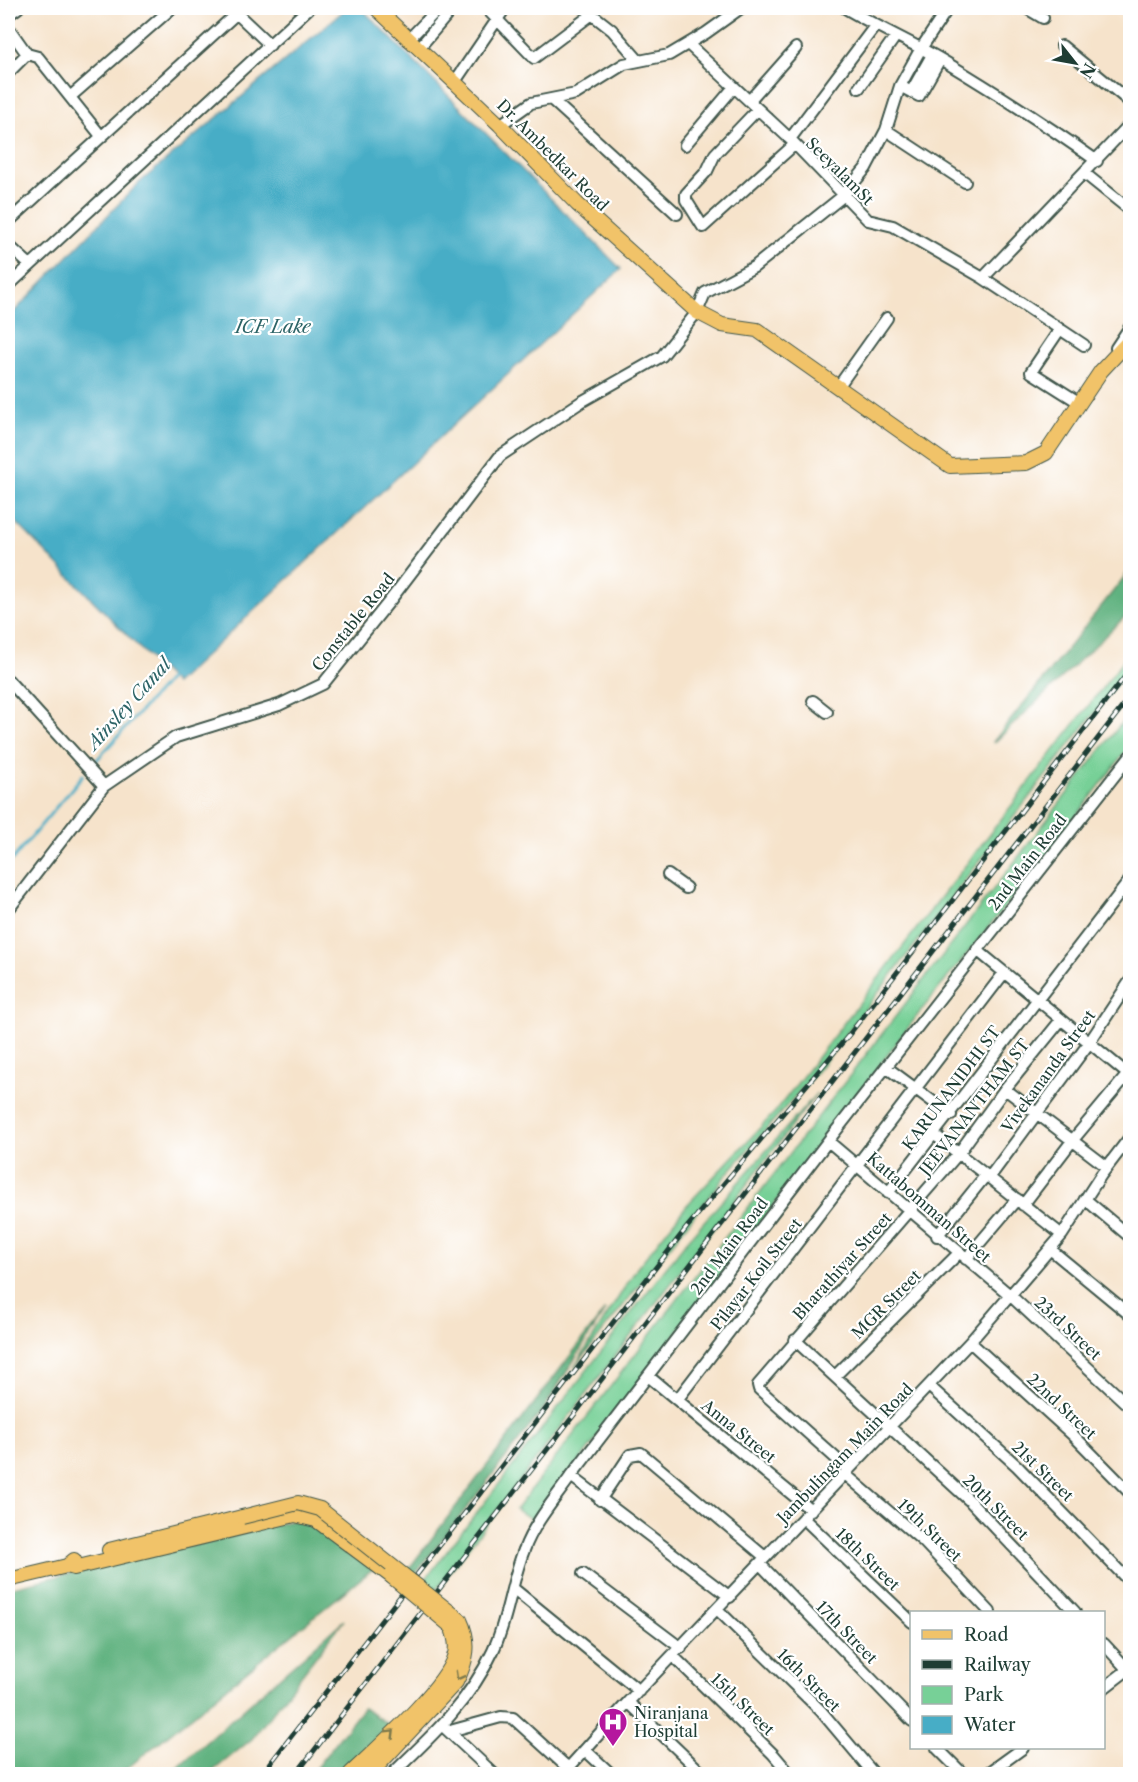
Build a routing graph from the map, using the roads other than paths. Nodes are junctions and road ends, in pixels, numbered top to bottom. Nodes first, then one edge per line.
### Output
1 (18, 8) edge
2 (172, 8) edge
3 (309, 8) edge
4 (439, 8) edge
5 (453, 8) edge
6 (486, 8) edge
7 (505, 8) edge
8 (741, 8) edge
9 (846, 8) edge
10 (948, 8) edge
11 (1026, 8) edge
12 (234, 10) edge
13 (382, 11) edge
14 (587, 11) edge
15 (8, 15) edge
16 (1043, 18) dead end
17 (498, 19) junction
18 (875, 26) junction
19 (8, 27) edge
20 (895, 37) junction
21 (413, 44) junction
22 (688, 44) junction
23 (270, 45) junction
24 (1062, 46) dead end
25 (796, 48) dead end
26 (920, 50) junction
27 (27, 54) junction
28 (936, 57) junction
29 (639, 61) junction
30 (8, 73) edge
31 (454, 83) junction
32 (900, 86) junction
33 (734, 87) junction
34 (859, 88) dead end
35 (70, 97) junction
36 (552, 100) junction
37 (749, 101) junction
38 (1131, 102) edge
39 (758, 109) junction
40 (1131, 124) edge
41 (500, 125) junction
42 (886, 130) junction
43 (100, 136) junction
44 (792, 142) junction
45 (686, 145) dead end
46 (1097, 161) junction
47 (1084, 173) junction
48 (964, 182) dead end
49 (843, 196) junction
50 (1131, 210) edge
51 (677, 214) dead end
52 (8, 222) edge
53 (8, 245) edge
54 (30, 265) junction
55 (983, 278) junction
56 (8, 286) edge
57 (697, 312) junction
58 (887, 318) dead end
59 (1131, 327) edge
60 (1060, 329) junction
61 (1128, 343) edge
62 (1084, 345) dead end
63 (1101, 371) junction
64 (838, 387) junction
65 (1080, 403) junction
66 (8, 680) edge
67 (813, 701) dead end
68 (827, 712) dead end
69 (1131, 756) edge
70 (104, 786) junction
71 (668, 875) dead end
72 (1131, 880) edge
73 (686, 888) dead end
74 (8, 910) edge
75 (977, 950) junction
76 (1004, 973) junction
77 (1131, 981) edge
78 (1038, 1000) junction
79 (1061, 1020) junction
80 (1089, 1043) junction
81 (886, 1067) junction
82 (1129, 1075) edge
83 (1005, 1089) junction
84 (916, 1091) junction
85 (1035, 1113) junction
86 (951, 1115) junction
87 (935, 1135) junction
88 (1131, 1137) edge
89 (828, 1141) junction
90 (1072, 1141) junction
91 (958, 1154) junction
92 (858, 1166) junction
93 (1107, 1167) junction
94 (988, 1177) junction
95 (888, 1193) junction
96 (1085, 1199) junction
97 (1020, 1202) junction
98 (910, 1212) junction
99 (1062, 1235) junction
100 (938, 1236) junction
101 (1131, 1237) edge
102 (1050, 1249) junction
103 (962, 1256) junction
104 (1011, 1296) junction
105 (1131, 1316) edge
106 (795, 1340) junction
107 (970, 1342) junction
108 (648, 1376) junction
109 (835, 1376) junction
110 (930, 1387) junction
111 (677, 1400) junction
112 (1131, 1407) edge
113 (890, 1429) junction
114 (847, 1472) junction
115 (571, 1476) junction
116 (1131, 1493) edge
117 (600, 1500) junction
118 (807, 1514) junction
119 (763, 1561) junction
120 (67, 1566) junction
121 (583, 1574) dead end
122 (8, 1580) edge
123 (1131, 1582) edge
124 (514, 1588) junction
125 (730, 1597) junction
126 (718, 1610) junction
127 (989, 1611) edge
128 (1074, 1611) edge
129 (910, 1620) edge
130 (456, 1623) junction
131 (1105, 1645) edge
132 (681, 1648) junction
133 (673, 1656) junction
134 (1129, 1669) edge
135 (1105, 1687) edge
136 (639, 1691) junction
137 (628, 1702) junction
138 (910, 1719) edge
139 (446, 1729) junction
140 (938, 1749) edge
141 (1022, 1749) edge
142 (585, 1750) junction
143 (566, 1771) edge
144 (350, 1774) edge
145 (370, 1774) edge
146 (392, 1774) edge
147 (494, 1774) edge
148 (611, 1774) edge
149 (703, 1774) edge
150 (790, 1774) edge
151 (874, 1774) edge
152 (963, 1774) edge
153 (987, 1774) edge

1 - 15 street
2 - 35 street
3 - 23 street
4 - 21 street
5 - 21 street
6 - 17 street
7 - 17 street
8 - 22 street
9 - 18 street
10 - 26 street, Constable Road
11 - 16 street
12 - 23 street
12 - 43 street
13 - 21 main road, Dr. Ambedkar Road
14 - 17 street
14 - 29 street
17 - 31 street
18 - 20 street
18 - 44 street
19 - 27 street
20 - 26 street
20 - 34 street
21 - 31 main road, Dr. Ambedkar Road
22 - 29 street
22 - 33 street, SeeyalamSt
23 - 54 street
24 - 38 street
25 - 37 street
26 - 28 street
26 - 32 street, Constable Road
27 - 30 street
27 - 35 street
28 - 32 street
28 - 46 street
29 - 36 street
31 - 41 main road, Dr. Ambedkar Road
32 - 42 street, Constable Road
33 - 37 street, SeeyalamSt
33 - 45 street
35 - 43 street
36 - 41 street
36 - 51 street
37 - 39 street, SeeyalamSt
39 - 44 street, SeeyalamSt
39 - 44 street
40 - 46 street
41 - 57 main road, Dr. Ambedkar Road
42 - 48 street
42 - 49 street, Constable Road
43 - 52 street
44 - 49 street, SeeyalamSt
46 - 47 street
47 - 50 street
47 - 55 street
49 - 55 street, SeeyalamSt
49 - 57 street, Constable Road
53 - 54 street
54 - 56 street
55 - 60 street, SeeyalamSt
57 - 64 main road, Dr. Ambedkar Road
57 - 70 street, Constable Road
58 - 64 street
59 - 63 street
60 - 62 street, SeeyalamSt
60 - 65 street
61 - 63 main road, Dr. Ambedkar Road
63 - 65 main road, Dr. Ambedkar Road
64 - 65 main road, Dr. Ambedkar Road
66 - 70 street
67 - 68 street
69 - 75 street, 2nd Main Road
70 - 74 street, Constable Road
71 - 73 street
72 - 78 street, KARUNANIDHI ST
75 - 76 street
75 - 81 street, 2nd Main Road
76 - 78 street
76 - 84 street, Pilayar Koil Street
77 - 80 street, Vivekananda Street
78 - 79 street
78 - 86 street, KARUNANIDHI ST
79 - 80 street
79 - 83 street, JEEVANANTHAM ST
80 - 82 street
80 - 85 street, Vivekananda Street
81 - 84 street
81 - 89 street, 2nd Main Road
82 - 90 street, MGR Street
83 - 85 street
83 - 91 street, JEEVANANTHAM ST
84 - 86 street
84 - 92 street, Pilayar Koil Street
85 - 90 street
85 - 94 street, Vivekananda Street
86 - 87 street, KARUNANIDHI ST
87 - 91 street
87 - 95 street, KARUNANIDHI ST
88 - 93 street, Jambulingam Main Road
89 - 92 street, Kattabomman Street
89 - 108 street, 2nd Main Road
90 - 93 street
90 - 97 street, MGR Street
91 - 94 street
91 - 98 street, JEEVANANTHAM ST
92 - 95 street, Kattabomman Street
92 - 111 street, Pilayar Koil Street
93 - 96 street, Jambulingam Main Road
94 - 97 street
94 - 100 street, Vivekananda Street
95 - 98 street, Kattabomman Street
96 - 99 street, Jambulingam Main Road
96 - 101 street
97 - 99 street
97 - 103 street, MGR Street
98 - 100 street, Kattabomman Street
98 - 106 street, Bharathiyar Street
99 - 102 street, Jambulingam Main Road
100 - 103 street, Kattabomman Street
102 - 104 street, Jambulingam Main Road
102 - 105 street
103 - 104 street, Kattabomman Street
103 - 109 street, MGR Street
104 - 107 street, Jambulingam Main Road
104 - 112 street, 23rd Street
106 - 109 street, 20th Street
106 - 114 street, Bharathiyar Street
107 - 110 street, Jambulingam Main Road
107 - 116 street, 22nd Street
108 - 111 street, Anna Street
108 - 115 street, 2nd Main Road
109 - 113 street, 20th Street
110 - 113 street, Jambulingam Main Road
110 - 123 street, 21st Street
111 - 118 street, Anna Street
113 - 114 street, Jambulingam Main Road
113 - 128 street, 20th Street
114 - 118 street, Jambulingam Main Road
114 - 127 street, 19th Street
115 - 117 street
115 - 124 street, 2nd Main Road
117 - 119 street, 17th Street
117 - 125 street
118 - 119 street, Jambulingam Main Road
118 - 129 street, 18th Street
119 - 125 street, Jambulingam Main Road
119 - 138 street, 17th Street
120 - 122 main road
120 - 130 main road, bridge
120 - 130 main road, bridge
121 - 132 street
124 - 136 street
124 - 139 street, 2nd Main Road
125 - 126 street, Jambulingam Main Road
126 - 132 street, Jambulingam Main Road
126 - 151 street, 16th Street
144 -> 130 main road
130 -> 145 main road
131 - 134 street
132 - 133 street, Jambulingam Main Road
133 - 136 street, Jambulingam Main Road
133 - 150 street, 15th Street
134 - 135 street
136 - 137 street, Jambulingam Main Road
137 - 142 street, Jambulingam Main Road
137 - 149 street
139 - 143 street
139 - 146 street, 2nd Main Road
139 - 147 street
140 - 152 street
141 - 153 street
142 - 143 street, Jambulingam Main Road
142 - 148 street

